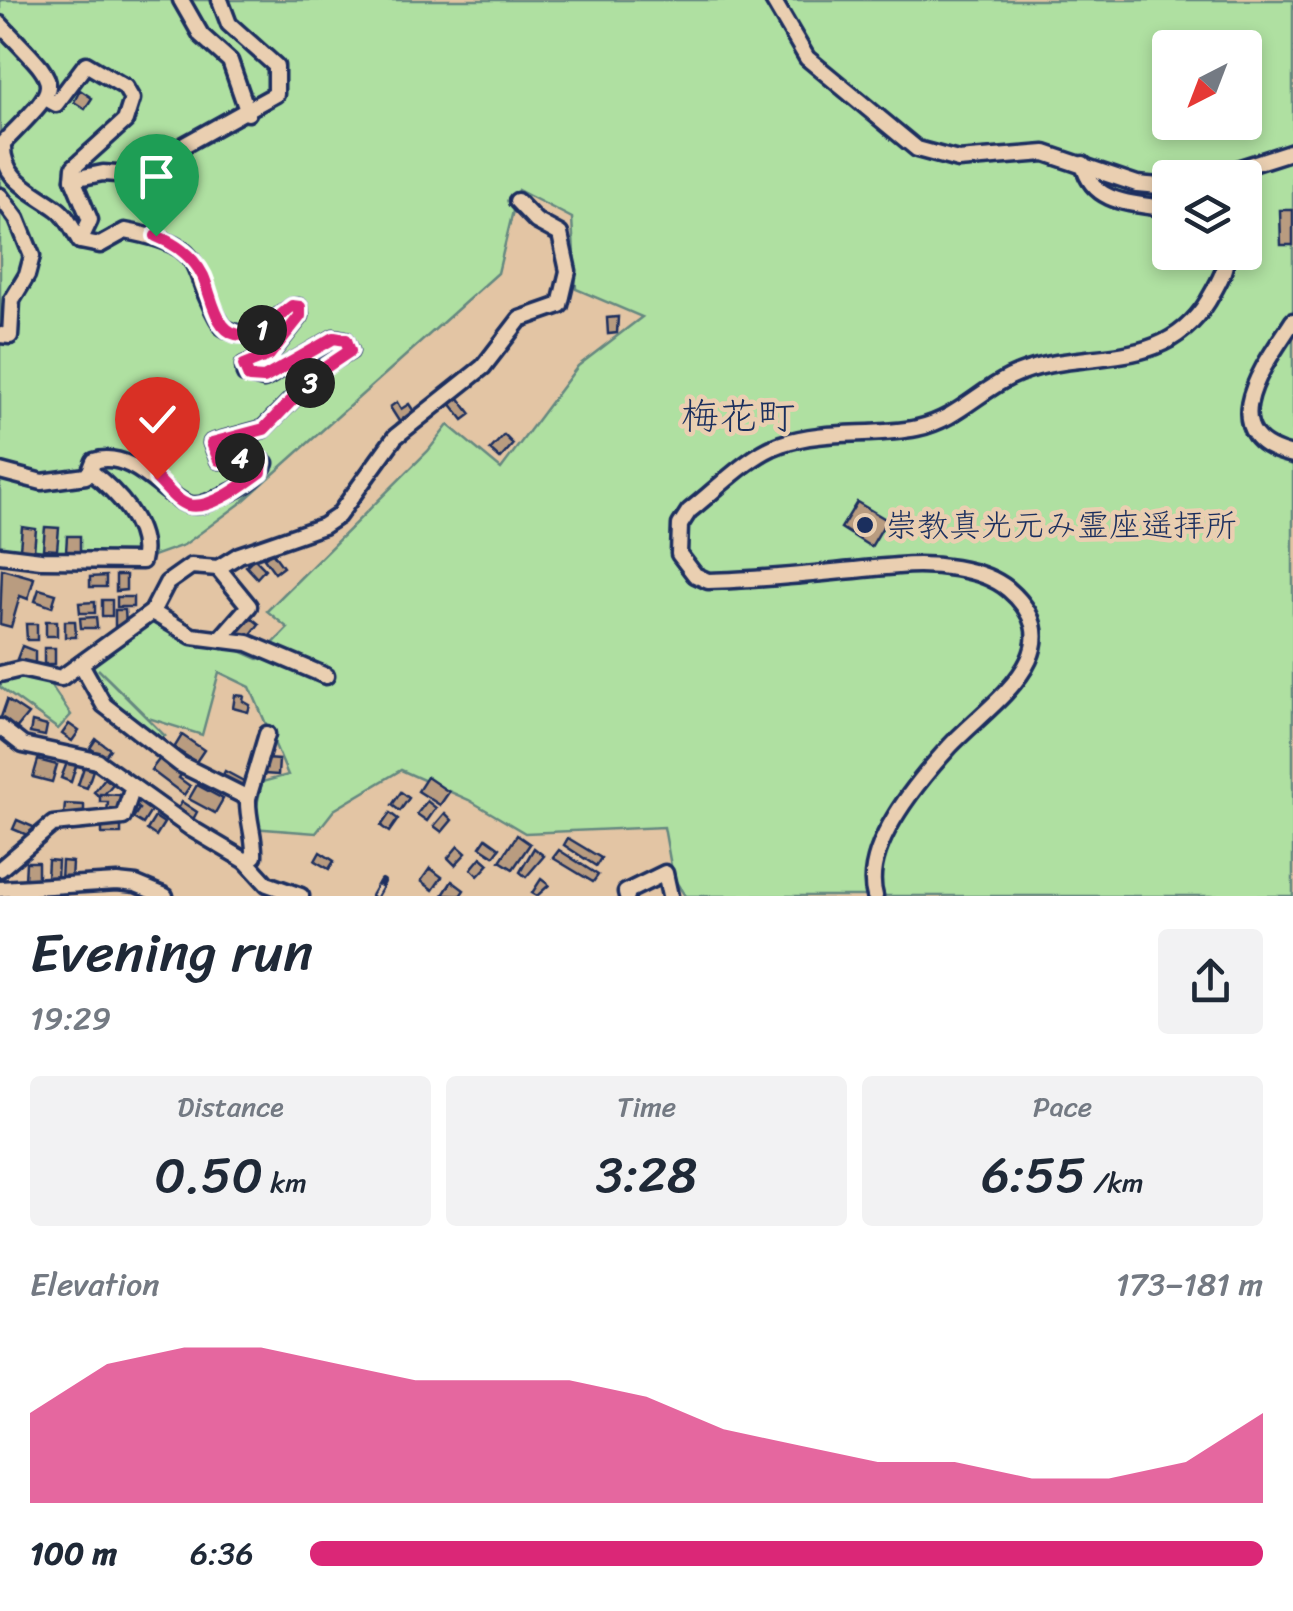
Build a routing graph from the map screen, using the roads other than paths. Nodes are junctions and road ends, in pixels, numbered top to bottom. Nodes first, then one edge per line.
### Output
1 (181, 0) edge
2 (220, 0) edge
3 (772, 0) edge
4 (784, 0) edge
5 (782, 18) junction
6 (0, 24) edge
7 (47, 99) junction
8 (248, 113) junction
9 (1, 144) edge
10 (1293, 152) edge
11 (1262, 162) edge
12 (1083, 164) junction
13 (74, 179) junction
14 (1152, 185) edge
15 (0, 196) edge
16 (516, 202) dead end
17 (1152, 207) edge
18 (80, 241) junction
19 (1224, 270) edge
20 (1293, 321) edge
21 (0, 335) edge
22 (1293, 455) edge
23 (0, 471) edge
24 (90, 471) junction
25 (0, 555) edge
26 (218, 568) junction
27 (152, 612) junction
28 (220, 639) junction
29 (81, 664) junction
30 (0, 674) edge
31 (326, 676) dead end
32 (0, 727) edge
33 (267, 734) dead end
34 (133, 787) junction
35 (248, 798) junction
36 (246, 861) junction
37 (0, 869) edge
38 (0, 889) edge
39 (164, 896) edge
40 (301, 896) edge
41 (627, 896) edge
42 (670, 896) edge
43 (875, 896) edge

1 - 8 street
2 - 8 street
3 - 5 street
4 - 5 street
5 - 12 street
6 - 7 street
7 - 9 street
7 - 13 street
8 - 13 street
9 - 18 street
10 - 11 street
12 - 14 street
12 - 17 street
13 - 18 street
15 - 21 street
16 - 26 street
18 - 24 street
19 - 43 street
20 - 22 street
23 - 24 street
24 - 25 street
26 - 27 street
26 - 28 street
27 - 28 street
27 - 29 street
28 - 31 street
29 - 30 street
29 - 35 street
32 - 34 street
33 - 35 street
34 - 36 street
34 - 37 street
35 - 36 street
36 - 40 street
38 - 39 street
41 - 42 street

